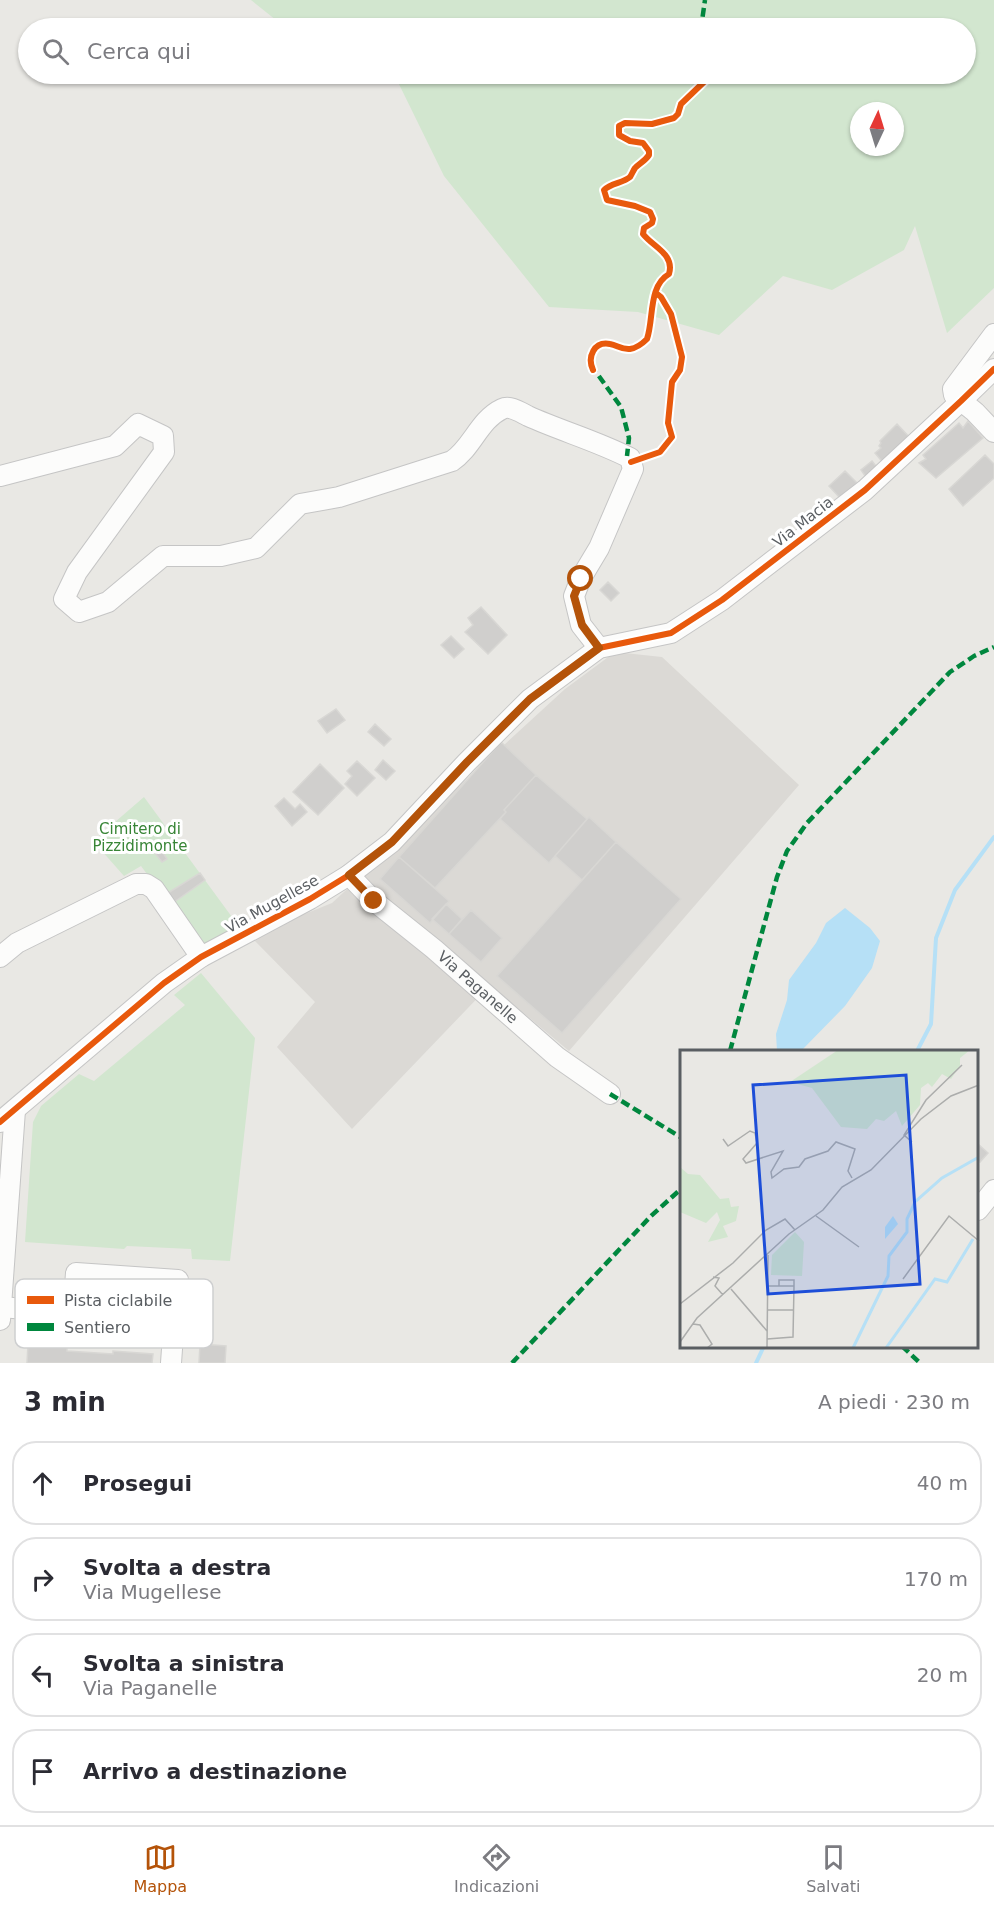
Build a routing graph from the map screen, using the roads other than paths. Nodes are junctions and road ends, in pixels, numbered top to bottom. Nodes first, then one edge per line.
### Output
1 (994, 334) edge
2 (994, 369) edge
3 (961, 401) junction
4 (994, 432) edge
5 (0, 476) edge
6 (599, 648) junction
7 (349, 875) junction
8 (0, 957) edge
9 (201, 957) junction
10 (610, 1094) dead end
11 (15, 1110) junction
12 (0, 1122) edge
13 (994, 1190) edge
14 (979, 1209) edge
15 (76, 1279) edge
16 (155, 1279) edge
17 (1, 1314) edge
18 (172, 1348) edge
19 (171, 1363) edge

1 - 3 street
2 - 3 street, Via Macia
3 - 4 street
3 - 6 street, Via Macia
5 - 6 street
6 - 7 street, Via Mugellese
7 - 9 street, Via Mugellese
7 - 10 street, Via Paganelle
8 - 9 street
9 - 11 street, Via Mugellese
11 - 12 street, Via Mugellese
11 - 17 street
13 - 14 street
15 - 16 street
18 - 19 street

